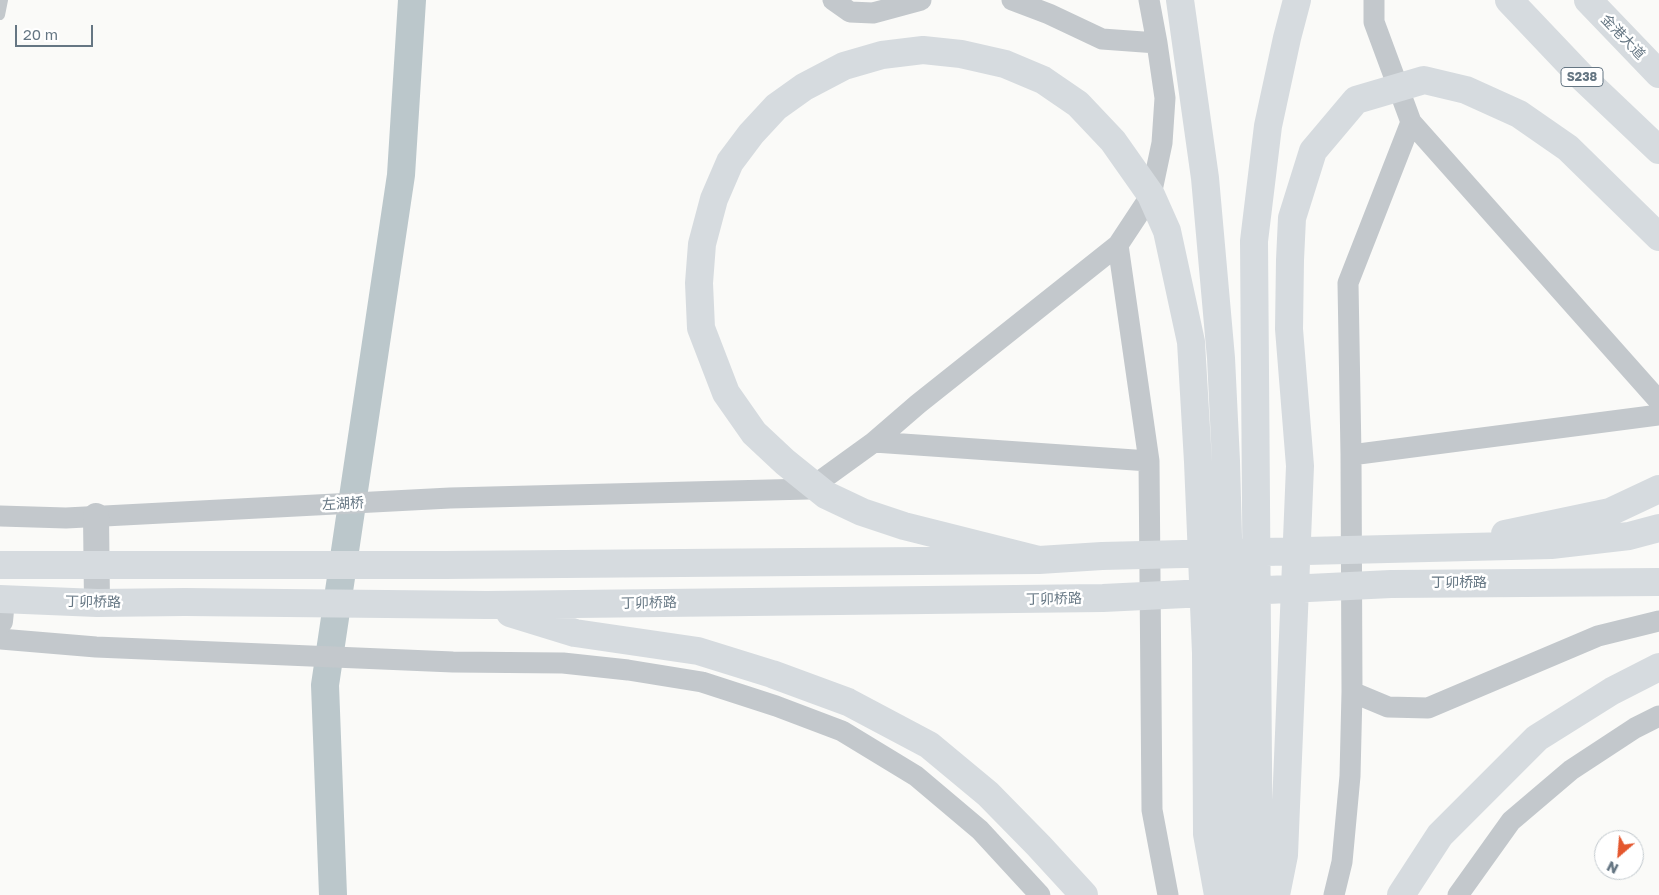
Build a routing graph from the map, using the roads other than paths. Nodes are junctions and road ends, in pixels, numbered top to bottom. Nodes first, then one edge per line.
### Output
1 (3, 0) edge
2 (833, 0) edge
3 (921, 0) edge
4 (1012, 0) edge
5 (1149, 0) edge
6 (1180, 0) edge
7 (1296, 0) edge
8 (1374, 0) edge
9 (1509, 0) edge
10 (1588, 0) edge
11 (0, 15) edge
12 (1158, 43) junction
13 (1659, 74) edge
14 (1411, 122) junction
15 (1659, 150) edge
16 (1151, 195) junction
17 (1659, 237) edge
18 (1118, 245) junction
19 (1659, 401) edge
20 (1659, 415) edge
21 (874, 442) junction
22 (1351, 455) junction
23 (1149, 461) junction
24 (1659, 488) edge
25 (0, 516) edge
26 (96, 516) junction
27 (1659, 528) edge
28 (1440, 547) junction
29 (1039, 560) junction
30 (0, 566) edge
31 (97, 566) junction
32 (1659, 582) edge
33 (97, 603) junction
34 (487, 605) junction
35 (1, 607) edge
36 (1659, 621) edge
37 (0, 639) edge
38 (1659, 667) edge
39 (1352, 692) junction
40 (1659, 716) edge
41 (1040, 895) edge
42 (1084, 895) edge
43 (1168, 895) edge
44 (1218, 895) edge
45 (1233, 895) edge
46 (1259, 895) edge
47 (1276, 895) edge
48 (1334, 895) edge
49 (1401, 895) edge
50 (1458, 895) edge

1 - 11 lane
2 - 3 street
4 - 12 street
5 - 12 street
6 - 45 main road
7 - 46 main road
8 - 14 street
9 - 15 main road, S238
10 - 13 main road, 金港大道
12 - 16 street
14 - 19 street
14 - 22 street
16 - 18 street, 左湖桥
16 - 29 main road
16 - 44 main road
17 - 47 main road
18 - 21 street, 左湖桥
18 - 23 street
20 - 22 street
21 - 23 street
21 - 26 street, 左湖桥
22 - 39 street
23 - 43 street
24 - 28 main road
25 - 26 street, 左湖桥
26 - 31 street
27 - 28 main road
28 - 29 main road
29 - 31 main road
30 - 31 main road
31 - 33 street
32 - 34 main road, 丁卯桥路
33 - 34 main road, 丁卯桥路
33 - 35 main road, 丁卯桥路
34 - 42 main road
36 - 39 street
37 - 41 street
38 - 49 main road
39 - 48 street
40 - 50 street

